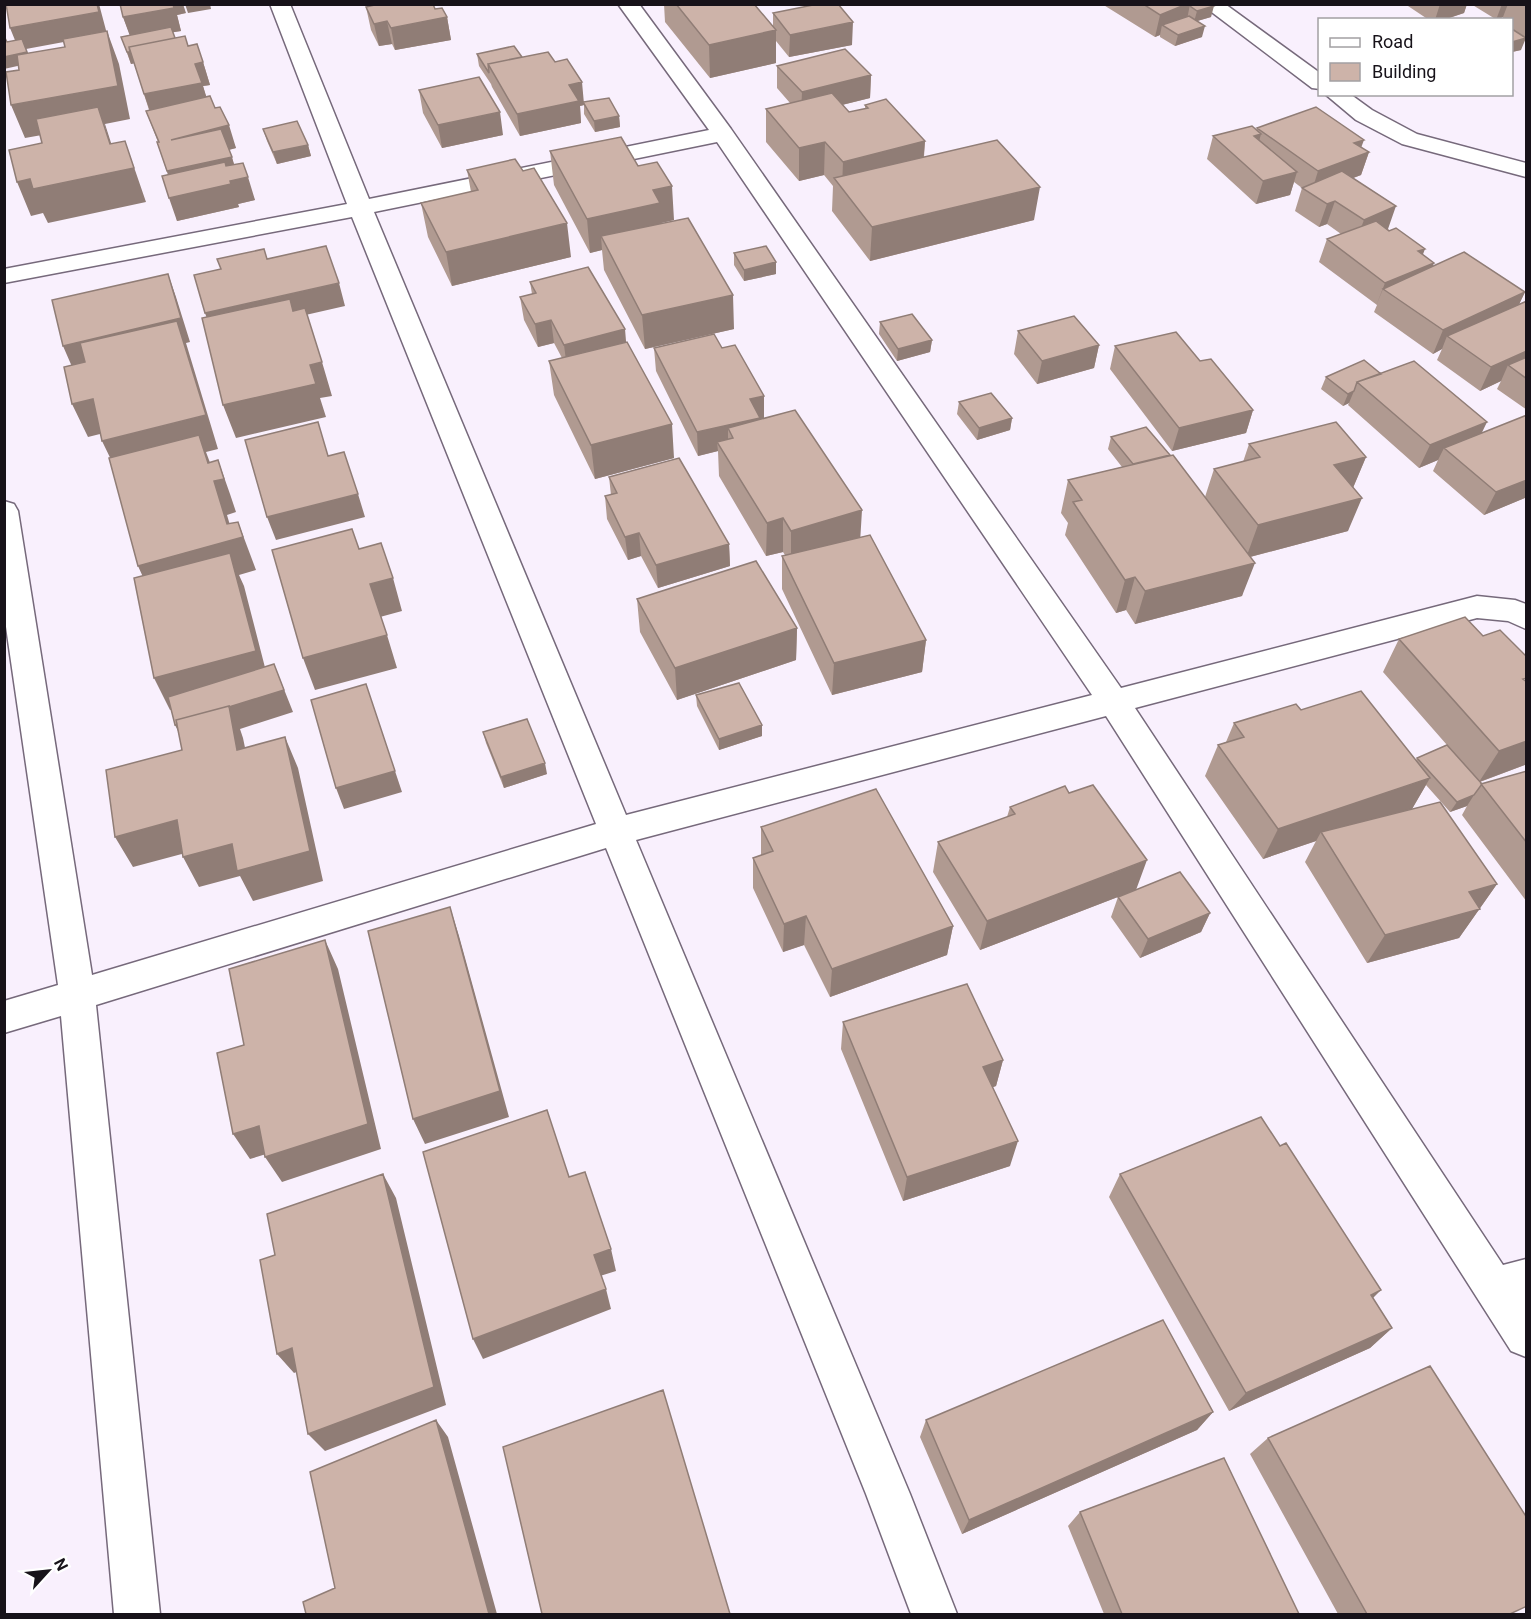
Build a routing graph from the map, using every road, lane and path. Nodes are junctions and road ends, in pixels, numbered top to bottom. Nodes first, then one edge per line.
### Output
1 (280, 4) edge
2 (628, 4) edge
3 (1211, 4) edge
4 (1318, 82) edge
5 (1338, 96) edge
6 (723, 134) junction
7 (1527, 170) edge
8 (360, 207) junction
9 (4, 276) edge
10 (4, 511) edge
11 (1527, 618) edge
12 (1114, 702) junction
13 (617, 831) junction
14 (77, 994) junction
15 (4, 1017) edge
16 (1510, 1283) edge
17 (1527, 1336) edge
18 (137, 1614) edge
19 (934, 1614) edge

1 - 8 street
2 - 6 street
3 - 4 street
5 - 7 street
6 - 8 street
6 - 12 street
8 - 9 street
8 - 13 street
10 - 14 street
11 - 12 street
12 - 13 street
12 - 16 street
13 - 14 street
13 - 19 street
14 - 15 street
14 - 18 street
16 - 17 street

